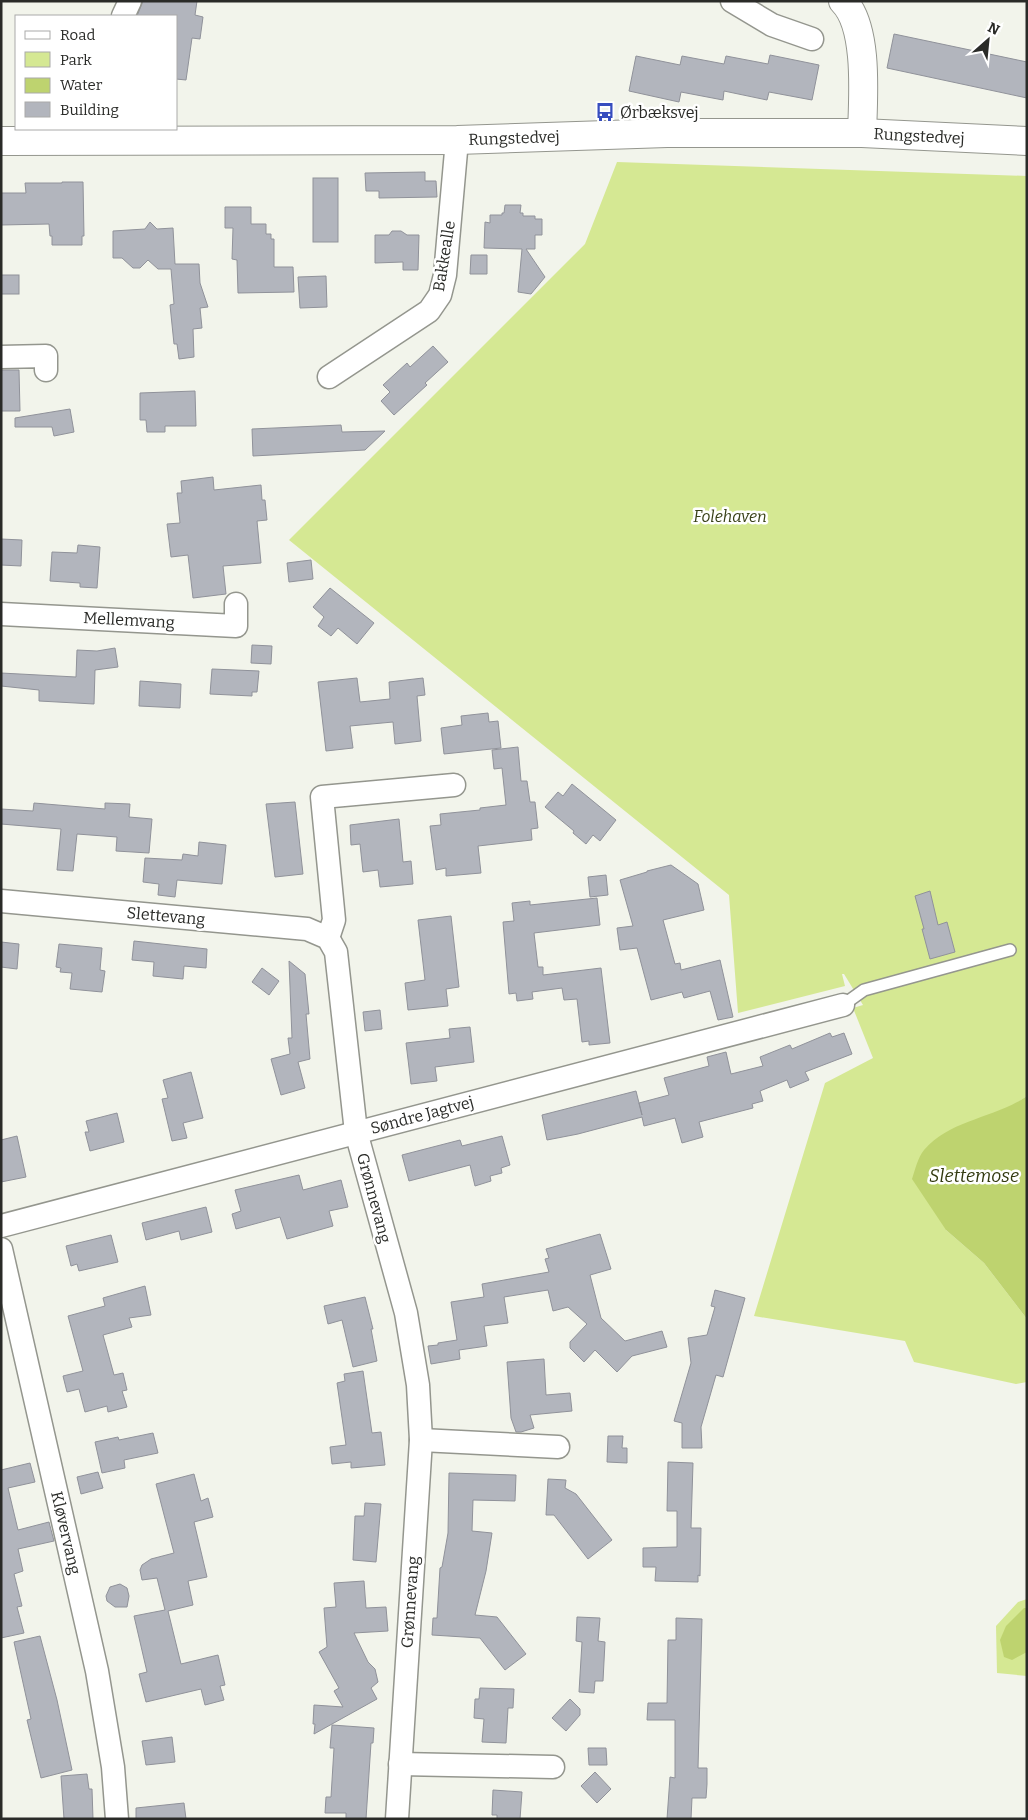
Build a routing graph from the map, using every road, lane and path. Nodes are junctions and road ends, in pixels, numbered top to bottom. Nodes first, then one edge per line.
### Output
1 (130, 1) edge
2 (732, 1) edge
3 (848, 2) edge
4 (124, 15) edge
5 (812, 39) dead end
6 (862, 133) junction
7 (74, 135) edge
8 (458, 140) junction
9 (1, 141) edge
10 (1027, 141) edge
11 (1, 357) edge
12 (46, 370) dead end
13 (329, 377) dead end
14 (236, 604) dead end
15 (1, 614) edge
16 (454, 785) dead end
17 (1, 901) edge
18 (328, 938) junction
19 (1010, 950) dead end
20 (843, 1005) joint
21 (356, 1132) junction
22 (1, 1226) edge
23 (1, 1249) edge
24 (420, 1440) junction
25 (558, 1447) dead end
26 (400, 1764) junction
27 (553, 1767) dead end
28 (117, 1819) edge
29 (397, 1819) edge

1 - 4 street
2 - 5 street
3 - 6 main road
6 - 8 main road, Rungstedvej
6 - 10 main road, Rungstedvej
7 - 8 main road, Rungstedvej
7 - 9 main road, Rungstedvej
8 - 13 street, Bakkealle
11 - 12 street
14 - 15 street, Mellemvang
16 - 18 street
17 - 18 street, Slettevang
18 - 21 street
19 - 20 lane
20 - 21 street, Søndre Jagtvej
21 - 22 street, Søndre Jagtvej
21 - 24 street, Grønnevang
23 - 28 street, Kløvervang
24 - 25 street
24 - 26 street, Grønnevang
26 - 27 street
26 - 29 street, Grønnevang

